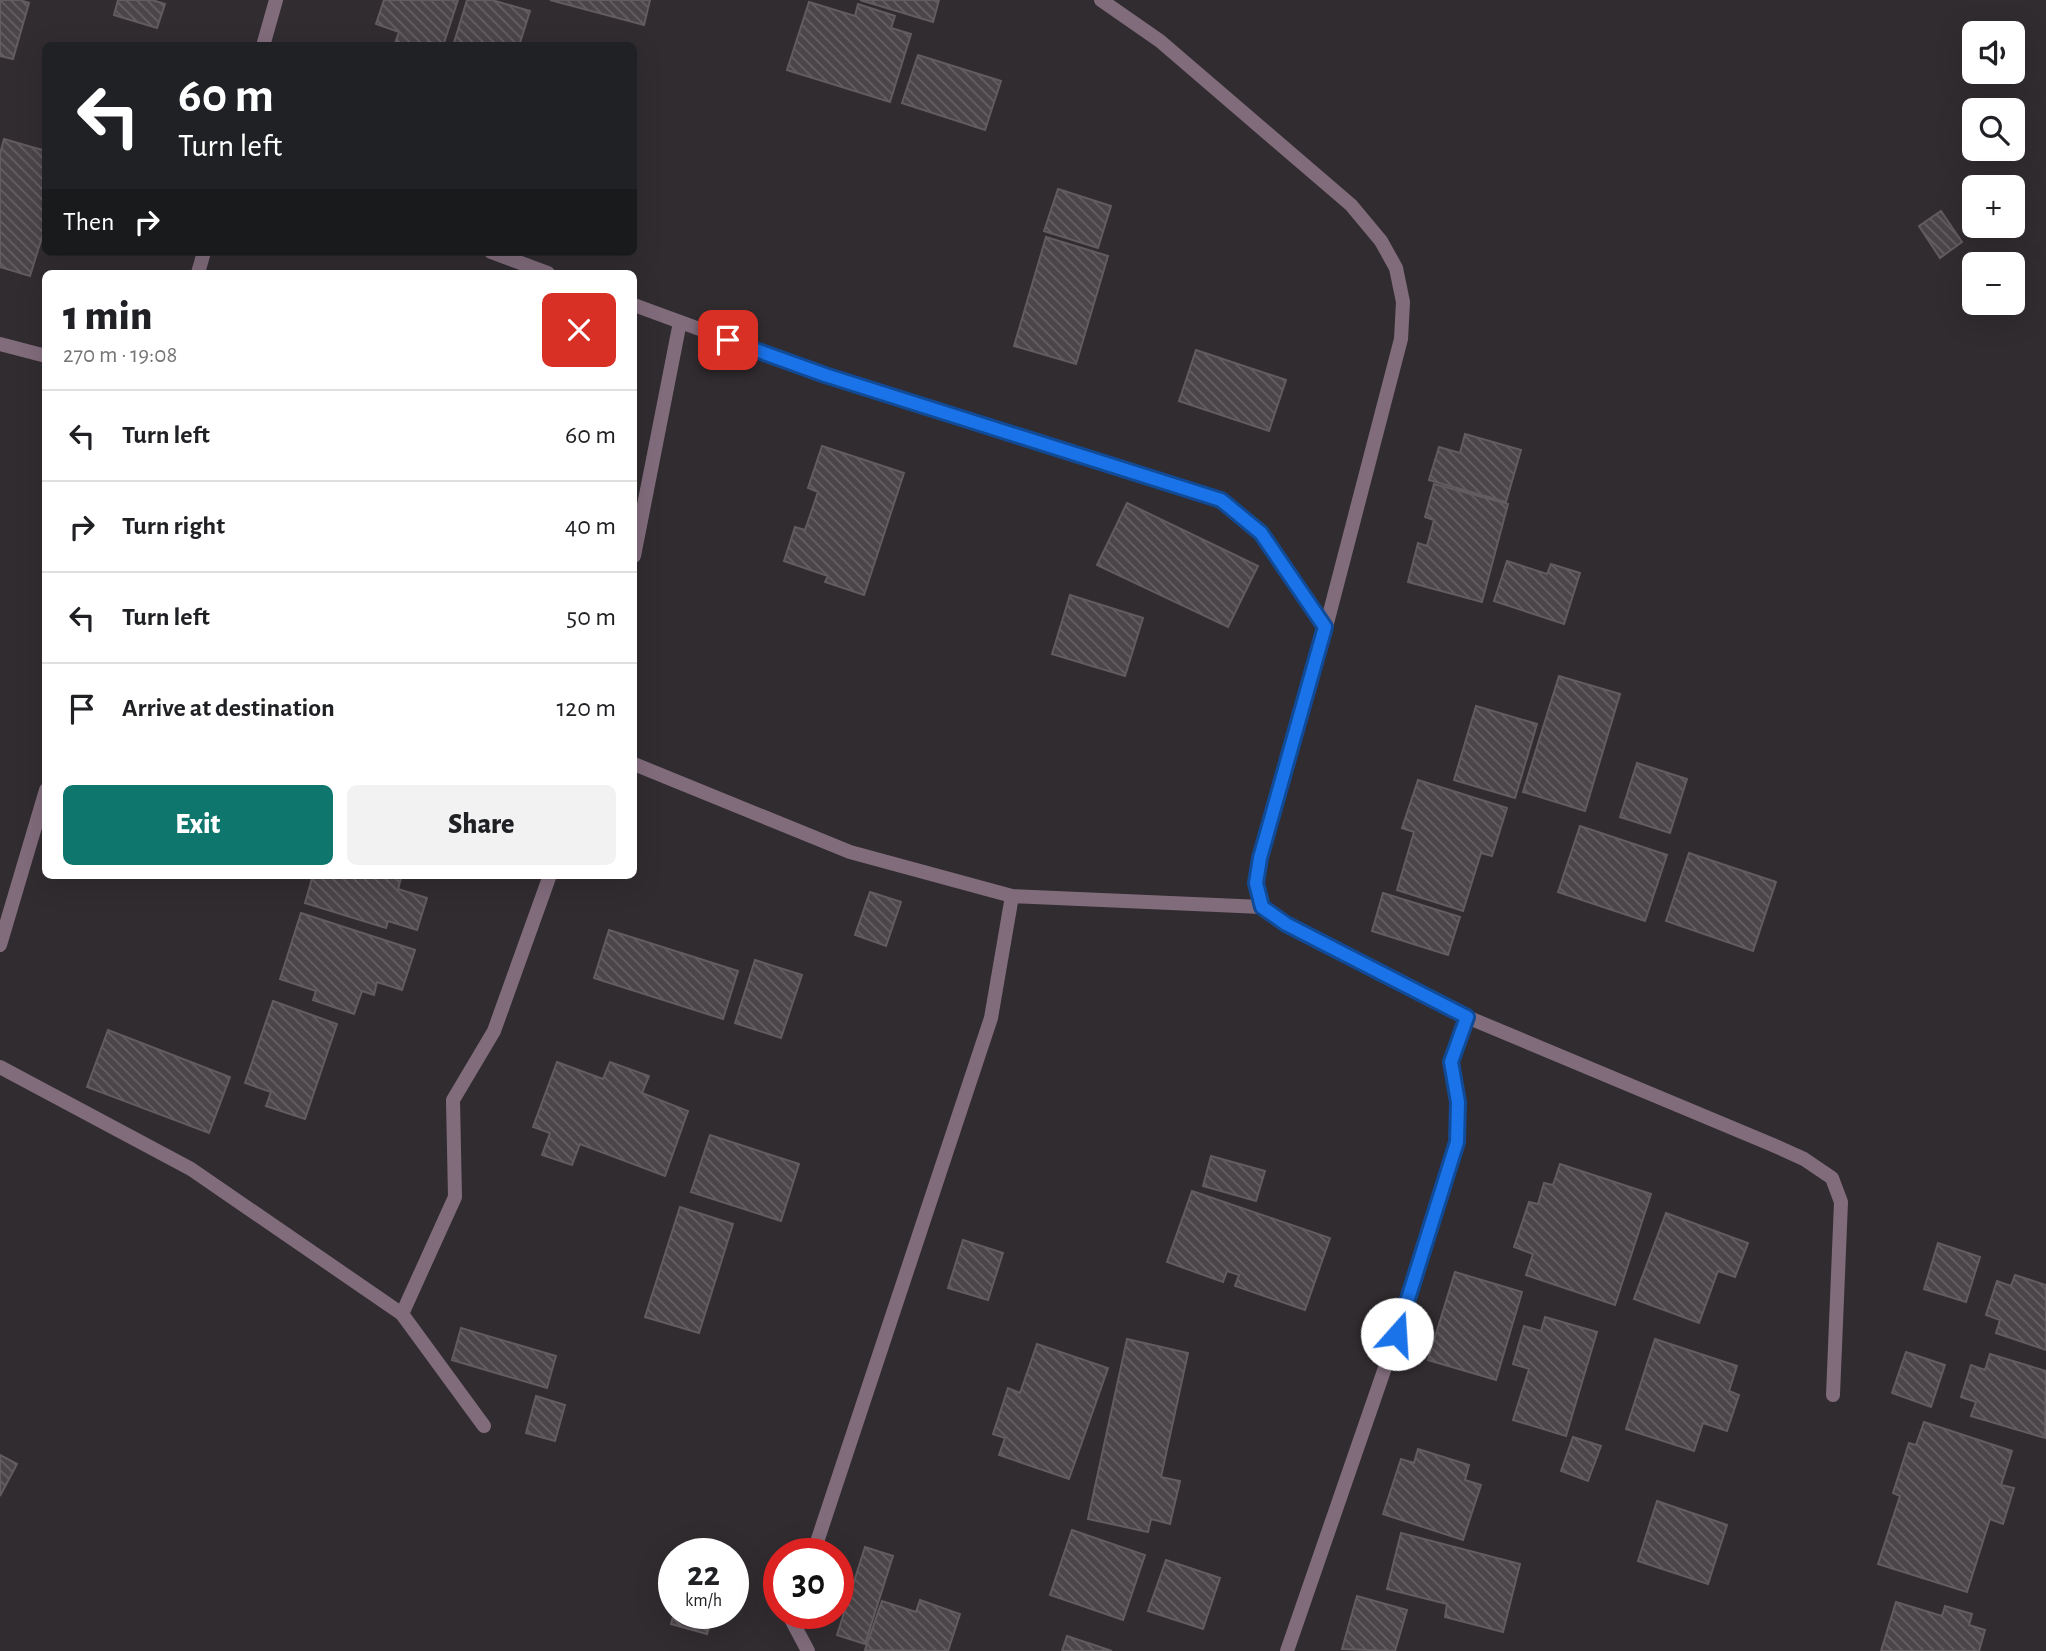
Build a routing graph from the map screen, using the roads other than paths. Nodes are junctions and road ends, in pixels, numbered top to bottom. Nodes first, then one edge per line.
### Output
1 (276, 0) edge
2 (1101, 0) edge
3 (264, 42) edge
4 (502, 256) edge
5 (540, 270) edge
6 (637, 306) edge
7 (680, 322) junction
8 (0, 344) edge
9 (42, 355) edge
10 (637, 541) edge
11 (1325, 627) junction
12 (637, 765) edge
13 (42, 803) edge
14 (549, 879) edge
15 (1012, 896) junction
16 (1262, 907) junction
17 (0, 945) edge
18 (1467, 1017) junction
19 (0, 1067) edge
20 (402, 1314) junction
21 (1833, 1395) dead end
22 (484, 1426) dead end
23 (818, 1538) edge
24 (796, 1629) edge
25 (808, 1651) edge
26 (1287, 1651) edge

1 - 3 street
2 - 11 street
4 - 5 street
6 - 7 street
7 - 10 street
7 - 11 street
8 - 9 street
11 - 16 street
12 - 15 street
13 - 17 street
14 - 20 street
15 - 16 street
15 - 23 street
16 - 18 street
18 - 21 street
18 - 26 street
19 - 20 street
20 - 22 street
24 - 25 street

